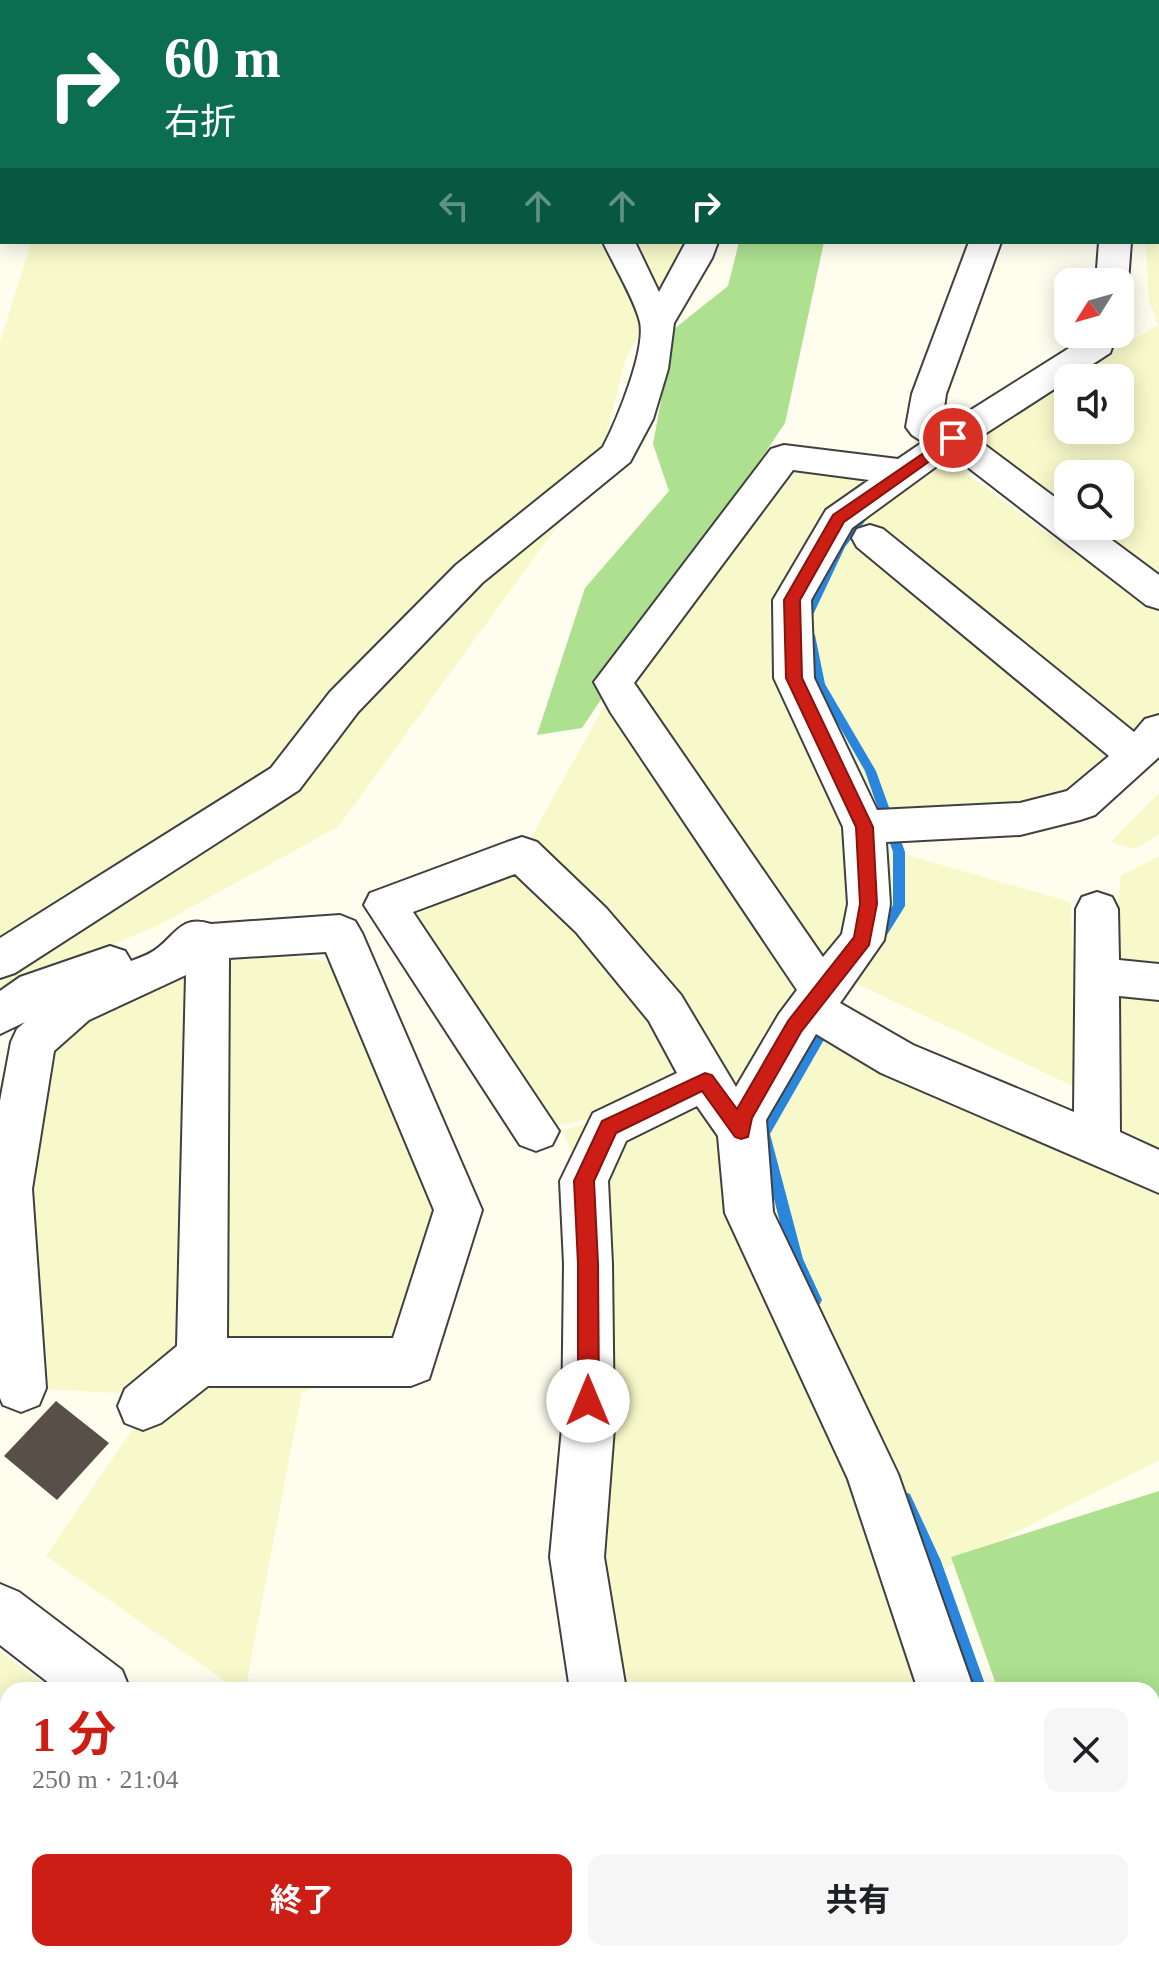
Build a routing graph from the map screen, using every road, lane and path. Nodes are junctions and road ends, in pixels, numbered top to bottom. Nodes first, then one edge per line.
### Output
1 (620, 244) edge
2 (701, 244) edge
3 (984, 244) edge
4 (1115, 244) edge
5 (1113, 268) edge
6 (657, 323) junction
7 (1094, 348) edge
8 (959, 444) junction
9 (904, 472) junction
10 (870, 538) dead end
11 (1159, 595) edge
12 (1148, 743) edge
13 (866, 827) junction
14 (385, 905) junction
15 (1097, 909) dead end
16 (194, 940) junction
17 (0, 960) edge
18 (1097, 976) junction
19 (1159, 982) edge
20 (815, 1003) junction
21 (0, 1015) edge
22 (705, 1081) junction
23 (536, 1131) dead end
24 (741, 1131) junction
25 (1097, 1143) junction
26 (1159, 1172) edge
27 (199, 1362) junction
28 (21, 1388) dead end
29 (143, 1406) dead end
30 (0, 1611) edge
31 (92, 1682) edge
32 (597, 1682) edge
33 (943, 1682) edge

1 - 6 street
2 - 6 street
3 - 8 street
4 - 5 street
6 - 17 street
7 - 8 street
8 - 9 street
8 - 11 street
9 - 13 street
9 - 20 street
10 - 12 street
12 - 13 street
13 - 20 street
14 - 16 street
14 - 22 street
14 - 23 street
15 - 18 street
16 - 21 street
16 - 27 street
16 - 27 street
16 - 28 street
18 - 19 street
18 - 25 street
20 - 24 street
20 - 25 street
22 - 24 street
22 - 32 street
24 - 33 street
25 - 26 street
27 - 29 street
30 - 31 street

